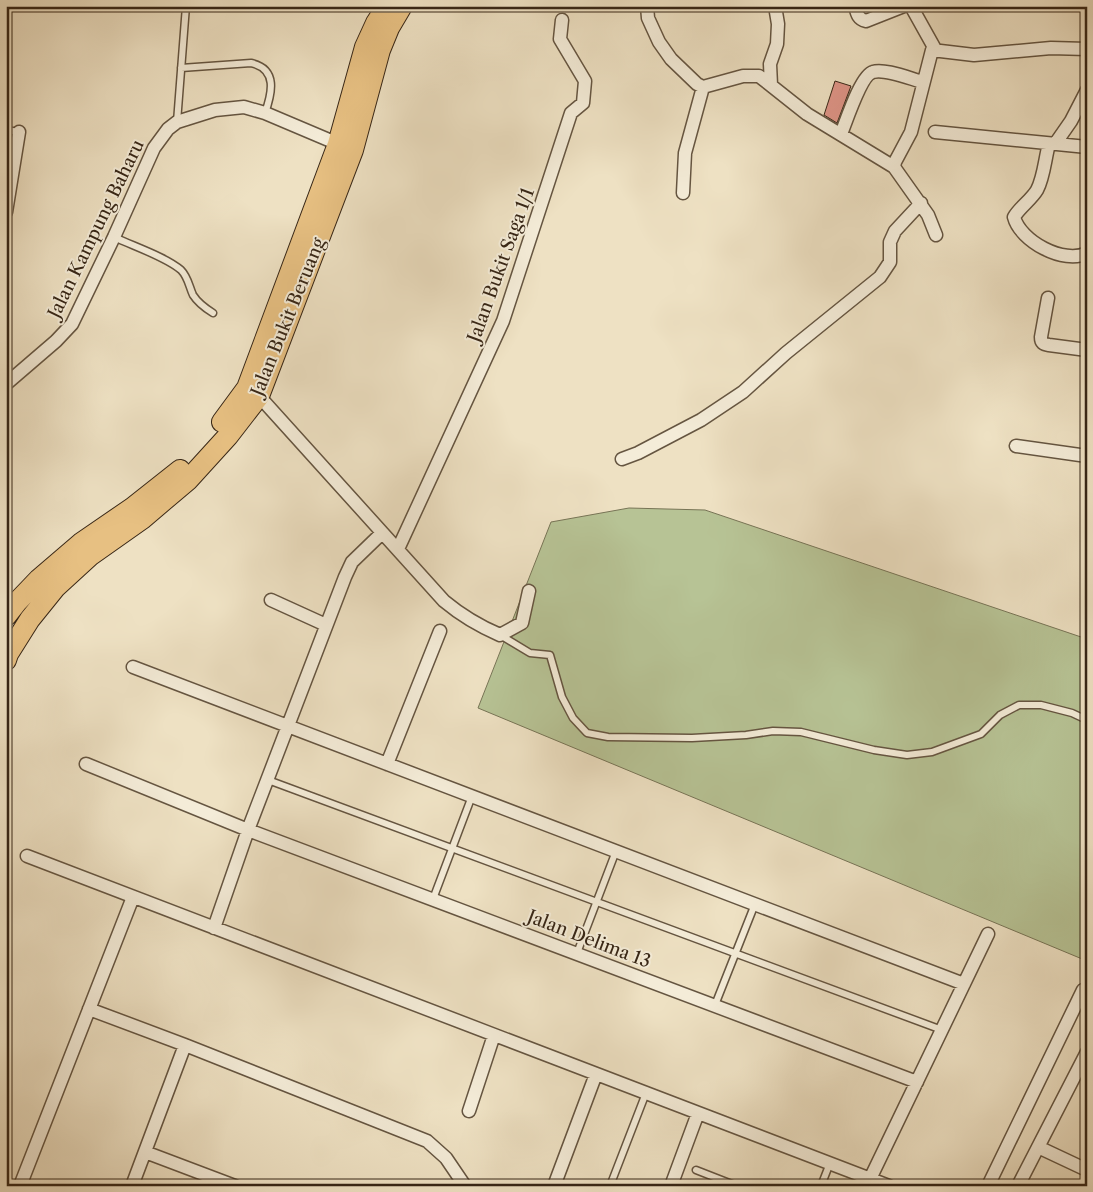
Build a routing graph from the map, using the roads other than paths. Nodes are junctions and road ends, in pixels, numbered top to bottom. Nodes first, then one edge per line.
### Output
1 (186, 6) edge
2 (386, 6) edge
3 (402, 6) edge
4 (647, 6) edge
5 (776, 6) edge
6 (855, 6) edge
7 (904, 6) edge
8 (911, 6) edge
9 (562, 20) dead end
10 (935, 49) junction
11 (1087, 49) edge
12 (181, 68) junction
13 (923, 82) junction
14 (771, 85) junction
15 (703, 87) junction
16 (1087, 90) edge
17 (265, 113) junction
18 (177, 122) junction
19 (13, 131) edge
20 (935, 132) dead end
21 (841, 134) junction
22 (1052, 144) junction
23 (345, 147) junction
24 (1087, 147) edge
25 (894, 167) junction
26 (683, 193) dead end
27 (921, 203) junction
28 (6, 212) edge
29 (936, 236) dead end
30 (114, 237) junction
31 (1087, 253) edge
32 (1048, 298) dead end
33 (213, 313) dead end
34 (1087, 350) edge
35 (6, 384) edge
36 (259, 396) junction
37 (1016, 446) dead end
38 (1087, 456) edge
39 (622, 459) dead end
40 (382, 533) junction
41 (398, 549) junction
42 (529, 590) dead end
43 (271, 600) dead end
44 (6, 616) edge
45 (326, 626) junction
46 (440, 631) dead end
47 (500, 635) junction
48 (6, 660) edge
49 (133, 667) dead end
50 (1087, 720) edge
51 (288, 726) junction
52 (86, 764) dead end
53 (387, 764) junction
54 (268, 780) junction
55 (472, 796) junction
56 (248, 830) junction
57 (452, 849) junction
58 (616, 851) junction
59 (27, 856) dead end
60 (133, 897) junction
61 (433, 899) junction
62 (596, 902) junction
63 (755, 904) junction
64 (214, 928) junction
65 (988, 934) dead end
66 (577, 953) junction
67 (736, 954) junction
68 (964, 984) junction
69 (1083, 990) dead end
70 (715, 1005) junction
71 (89, 1009) junction
72 (942, 1030) junction
73 (494, 1035) junction
74 (185, 1045) junction
75 (1087, 1052) edge
76 (596, 1074) junction
77 (917, 1082) junction
78 (646, 1093) junction
79 (469, 1111) dead end
80 (698, 1113) junction
81 (1038, 1147) junction
82 (145, 1152) junction
83 (830, 1163) junction
84 (696, 1170) dead end
85 (1087, 1170) edge
86 (870, 1179) junction
87 (20, 1186) edge
88 (132, 1186) edge
89 (236, 1186) edge
90 (464, 1186) edge
91 (554, 1186) edge
92 (610, 1186) edge
93 (671, 1186) edge
94 (737, 1186) edge
95 (821, 1186) edge
96 (888, 1186) edge
97 (988, 1186) edge
98 (1018, 1186) edge

1 - 12 lane
2 - 23 main road, Jalan Bukit Beruang
3 - 23 main road, Jalan Bukit Beruang
4 - 15 street
5 - 14 street
6 - 7 street
8 - 10 street
9 - 41 street, Jalan Bukit Saga 1/1
10 - 11 street
10 - 13 street
12 - 17 lane
12 - 18 lane
13 - 21 street
13 - 25 street
14 - 15 street
14 - 21 street
15 - 26 street
16 - 22 street
17 - 18 street, Jalan Kampung Baharu
17 - 23 street, Jalan Kampung Baharu
18 - 30 street, Jalan Kampung Baharu
19 - 28 street
20 - 22 street
21 - 25 street
22 - 24 street
22 - 31 street
23 - 36 main road, Jalan Bukit Beruang
23 - 44 main road, Jalan Bukit Beruang
25 - 27 street
27 - 29 street
27 - 39 street
30 - 33 lane
30 - 35 street, Jalan Kampung Baharu
32 - 34 street
36 - 40 street
36 - 48 main road, Jalan Bukit Beruang
37 - 38 street
40 - 41 street
40 - 45 street
41 - 47 street
42 - 47 street
43 - 45 street
45 - 51 street
46 - 53 street
47 - 50 lane
49 - 51 street
51 - 53 street
51 - 54 street
52 - 56 street, Jalan Delima 13
53 - 55 street
54 - 56 street
54 - 57 lane
55 - 57 lane
55 - 58 street
56 - 61 street, Jalan Delima 13
56 - 64 street
57 - 61 lane
57 - 62 lane
58 - 62 lane
58 - 63 street
59 - 60 street
60 - 64 street
60 - 71 street
61 - 66 street, Jalan Delima 13
62 - 66 lane
62 - 67 lane
63 - 67 lane
63 - 68 street
64 - 73 street
65 - 68 street
66 - 70 street, Jalan Delima 13
67 - 70 lane
67 - 72 lane
68 - 72 street
69 - 97 street
70 - 77 street, Jalan Delima 13
71 - 74 street
71 - 87 street
72 - 77 street
73 - 76 street
73 - 79 street
74 - 82 street
74 - 90 street
75 - 81 street
76 - 78 street
76 - 91 street
77 - 86 street
78 - 80 street
78 - 92 lane
80 - 83 street
80 - 93 street
81 - 85 street
81 - 98 street
82 - 88 street
82 - 89 street
83 - 86 street
83 - 95 lane
84 - 94 lane
86 - 96 street

